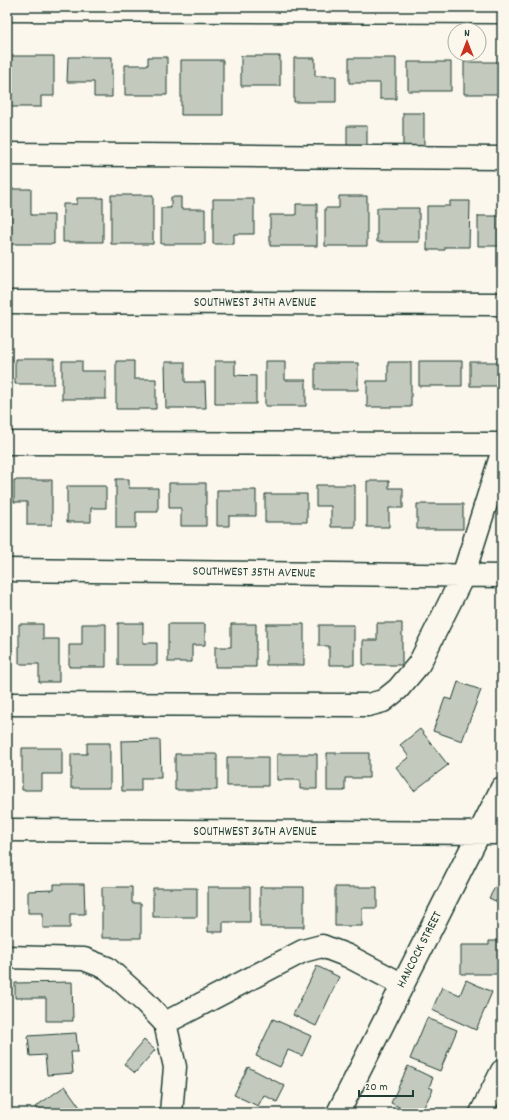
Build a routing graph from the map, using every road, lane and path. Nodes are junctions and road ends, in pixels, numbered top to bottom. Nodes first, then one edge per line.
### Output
1 (7, 10) edge
2 (502, 12) edge
3 (7, 154) edge
4 (502, 158) edge
5 (7, 302) edge
6 (502, 304) edge
7 (7, 443) edge
8 (502, 444) edge
9 (502, 453) edge
10 (7, 570) edge
11 (463, 576) junction
12 (502, 576) edge
13 (7, 704) edge
14 (502, 788) edge
15 (7, 830) edge
16 (479, 833) junction
17 (502, 833) edge
18 (7, 957) edge
19 (403, 985) junction
20 (165, 1023) junction
21 (502, 1071) edge
22 (171, 1113) edge
23 (338, 1113) edge
24 (481, 1113) edge

1 - 2 street
3 - 4 street
5 - 6 street, SOUTHWEST 34TH AVENUE
7 - 8 street
9 - 11 street
10 - 11 street, SOUTHWEST 35TH AVENUE
11 - 12 street, SOUTHWEST 35TH AVENUE
11 - 13 street
14 - 16 street, HANCOCK STREET
15 - 16 street, SOUTHWEST 36TH AVENUE
16 - 17 street, SOUTHWEST 36TH AVENUE
16 - 19 street, HANCOCK STREET
18 - 20 street
19 - 20 street
19 - 23 street, HANCOCK STREET
20 - 22 street
21 - 24 street

